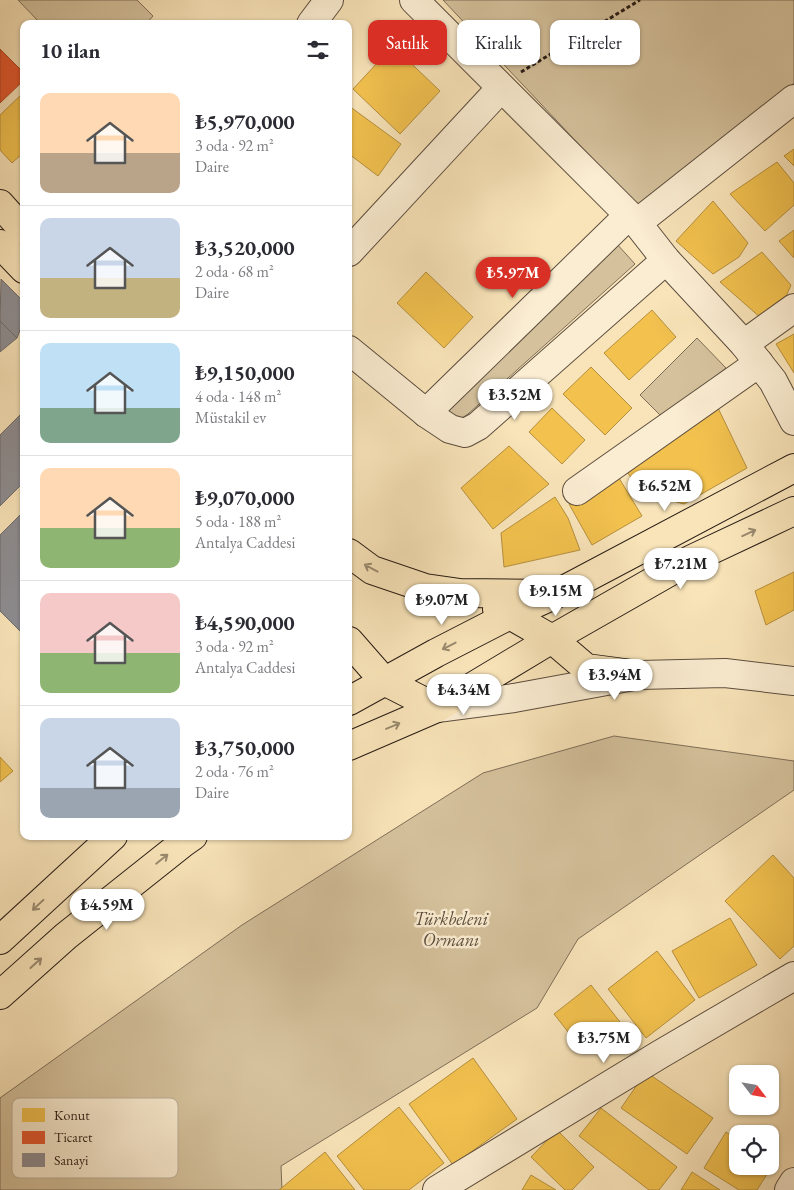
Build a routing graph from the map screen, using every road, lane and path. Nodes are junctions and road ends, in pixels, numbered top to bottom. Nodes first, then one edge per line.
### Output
1 (329, 0) edge
2 (414, 0) edge
3 (640, 0) edge
4 (314, 20) edge
5 (501, 88) junction
6 (794, 100) edge
7 (0, 204) edge
8 (633, 219) junction
9 (20, 226) edge
10 (0, 244) edge
11 (352, 249) edge
12 (666, 260) junction
13 (20, 265) edge
14 (794, 308) edge
15 (352, 352) edge
16 (751, 353) junction
17 (426, 413) junction
18 (794, 421) edge
19 (794, 468) edge
20 (577, 491) dead end
21 (794, 511) edge
22 (352, 555) edge
23 (460, 593) junction
24 (556, 594) junction
25 (510, 615) junction
26 (552, 639) junction
27 (352, 644) edge
28 (639, 676) junction
29 (794, 680) edge
30 (384, 681) junction
31 (352, 699) edge
32 (437, 708) junction
33 (352, 745) edge
34 (109, 840) edge
35 (187, 840) edge
36 (0, 940) edge
37 (794, 976) edge
38 (0, 995) edge
39 (794, 1182) edge
40 (449, 1187) edge
41 (789, 1190) edge

1 - 4 street
2 - 5 street
3 - 5 path
5 - 8 street
5 - 11 street
6 - 8 street
7 - 9 main road
8 - 12 street
8 - 17 street
10 - 13 main road
12 - 16 street
12 - 17 street
14 - 16 street
15 - 17 street
16 - 18 street
16 - 20 street
19 - 24 main road
26 -> 21 main road
23 -> 22 main road
23 - 24 main road
23 - 25 main road
24 - 25 main road
25 - 26 main road
25 -> 30 main road
26 - 28 main road
26 - 32 main road
27 - 30 main road
28 - 29 street
28 - 32 street
30 - 31 main road
30 - 32 main road
33 -> 32 main road
34 -> 36 main road
38 -> 35 main road
37 - 40 street
39 - 41 street

